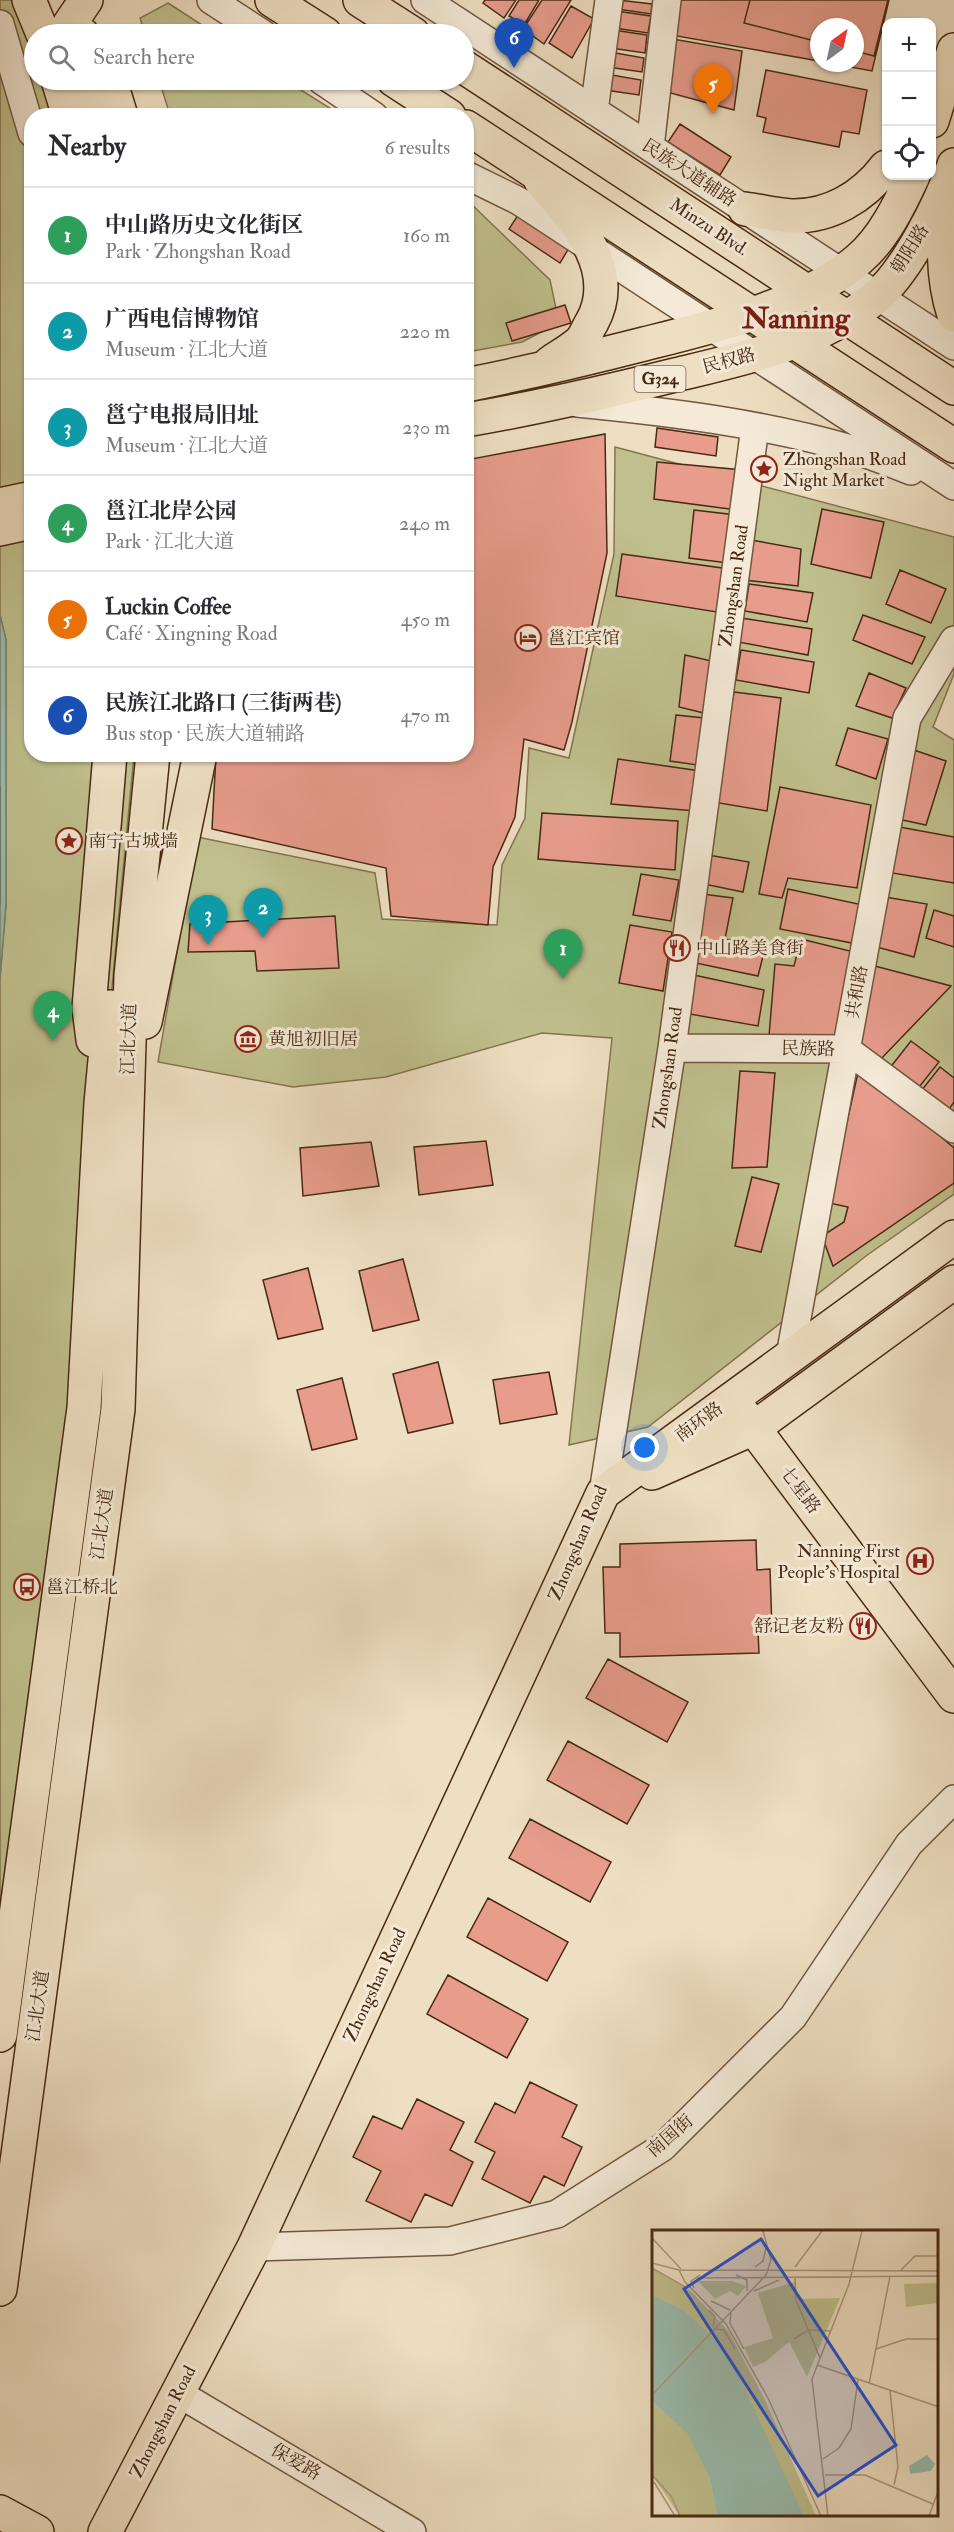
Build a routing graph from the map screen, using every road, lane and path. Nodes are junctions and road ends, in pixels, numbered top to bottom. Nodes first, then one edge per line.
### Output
1 (29, 0) edge
2 (38, 0) edge
3 (211, 0) edge
4 (272, 0) edge
5 (360, 0) edge
6 (390, 0) edge
7 (609, 0) edge
8 (667, 0) edge
9 (434, 3) edge
10 (66, 23) edge
11 (0, 24) edge
12 (248, 24) edge
13 (309, 24) edge
14 (397, 24) edge
15 (410, 24) edge
16 (465, 24) edge
17 (474, 30) edge
18 (954, 50) edge
19 (474, 74) edge
20 (57, 90) edge
21 (60, 90) edge
22 (86, 90) edge
23 (113, 90) edge
24 (336, 90) edge
25 (409, 90) edge
26 (936, 104) edge
27 (25, 108) edge
28 (58, 108) edge
29 (66, 108) edge
30 (90, 108) edge
31 (119, 108) edge
32 (362, 108) edge
33 (437, 108) edge
34 (594, 111) junction
35 (474, 132) edge
36 (650, 147) junction
37 (530, 169) junction
38 (882, 172) edge
39 (951, 174) edge
40 (474, 179) edge
41 (912, 180) edge
42 (745, 209) junction
43 (592, 250) junction
44 (841, 272) junction
45 (807, 292) junction
46 (877, 296) junction
47 (753, 314) junction
48 (954, 315) edge
49 (847, 318) junction
50 (711, 327) junction
51 (794, 341) junction
52 (954, 346) edge
53 (754, 355) junction
54 (538, 371) junction
55 (474, 383) edge
56 (954, 388) edge
57 (566, 402) junction
58 (474, 419) edge
59 (755, 427) junction
60 (954, 446) edge
61 (954, 486) edge
62 (24, 500) edge
63 (0, 505) edge
64 (24, 524) edge
65 (0, 529) edge
66 (954, 640) edge
67 (109, 762) edge
68 (134, 762) edge
69 (152, 762) edge
70 (198, 762) edge
71 (122, 975) junction
72 (672, 1047) junction
73 (846, 1049) junction
74 (114, 1101) junction
75 (954, 1129) edge
76 (954, 1237) edge
77 (954, 1282) edge
78 (790, 1356) junction
79 (732, 1399) junction
80 (754, 1428) junction
81 (603, 1493) junction
82 (954, 1696) edge
83 (954, 1799) edge
84 (0, 2035) edge
85 (254, 2247) junction
86 (0, 2289) edge
87 (178, 2393) junction
88 (0, 2512) edge
89 (108, 2527) edge
90 (37, 2532) edge
91 (79, 2532) edge
92 (412, 2532) edge

1 - 10 main road
2 - 10 main road
3 - 12 street
4 - 13 main road
5 - 14 main road
6 - 15 main road
7 - 34 street
8 - 36 street
9 - 16 street, 民族大道辅路
11 - 27 street
17 - 34 street, 民族大道辅路
18 - 26 main road
19 - 45 main road, Minzu Blvd.
20 - 28 main road
21 - 29 main road
22 - 30 main road
23 - 31 main road
24 - 32 street
25 - 33 main road
34 - 36 street, 民族大道辅路
35 - 37 main road
36 - 42 street, 民族大道辅路
37 - 43 main road
37 - 47 main road
38 - 42 main road
39 - 46 main road, 朝阳路 / G324
39 - 48 main road
40 - 43 street
41 - 44 main road, 朝阳路 / G324
42 - 44 street, 民族大道辅路
43 - 50 street
43 - 54 main road
44 - 45 main road, 朝阳路 / G324
44 - 46 street, 民族大道辅路
45 - 47 main road, 朝阳路 / G324
45 - 49 main road, Minzu Blvd.
46 - 49 main road, 朝阳路 / G324
46 - 52 street, 民族大道辅路
47 - 50 main road, 民权路 / G324
47 - 51 main road
49 - 51 main road, 民权路 / G324
49 - 56 main road, Minzu Blvd.
50 - 53 street
50 - 54 main road, 民权路 / G324
51 - 53 main road, 民权路 / G324
51 - 60 main road
53 - 57 main road, 民权路 / G324
53 - 61 street
54 - 55 main road, 民权路 / G324
57 - 58 main road, 民权路 / G324
57 - 59 street
59 - 61 street
59 - 72 street, Zhongshan Road
62 - 63 main road
64 - 65 main road
66 - 73 street, 共和路
67 - 74 main road
68 - 71 main road, 江北大道
69 - 71 main road, 江北大道
70 - 74 main road
71 - 74 main road, 江北大道
72 - 73 street, 民族路
72 - 81 street, Zhongshan Road
73 - 75 street, 民族路
73 - 78 street, 共和路
74 - 84 main road, 江北大道
74 - 86 main road, 江北大道
76 - 78 main road, 南环路
77 - 80 main road, 南环路
78 - 79 main road, 南环路
79 - 80 main road, 七星路
79 - 81 main road, 南环路
80 - 81 main road, 南环路
80 - 82 main road, 七星路
81 - 85 main road, Zhongshan Road
83 - 85 street, 南国街
85 - 87 main road, Zhongshan Road
87 - 89 main road, Zhongshan Road
87 - 92 street, 保爱路
88 - 90 main road
89 - 91 main road

